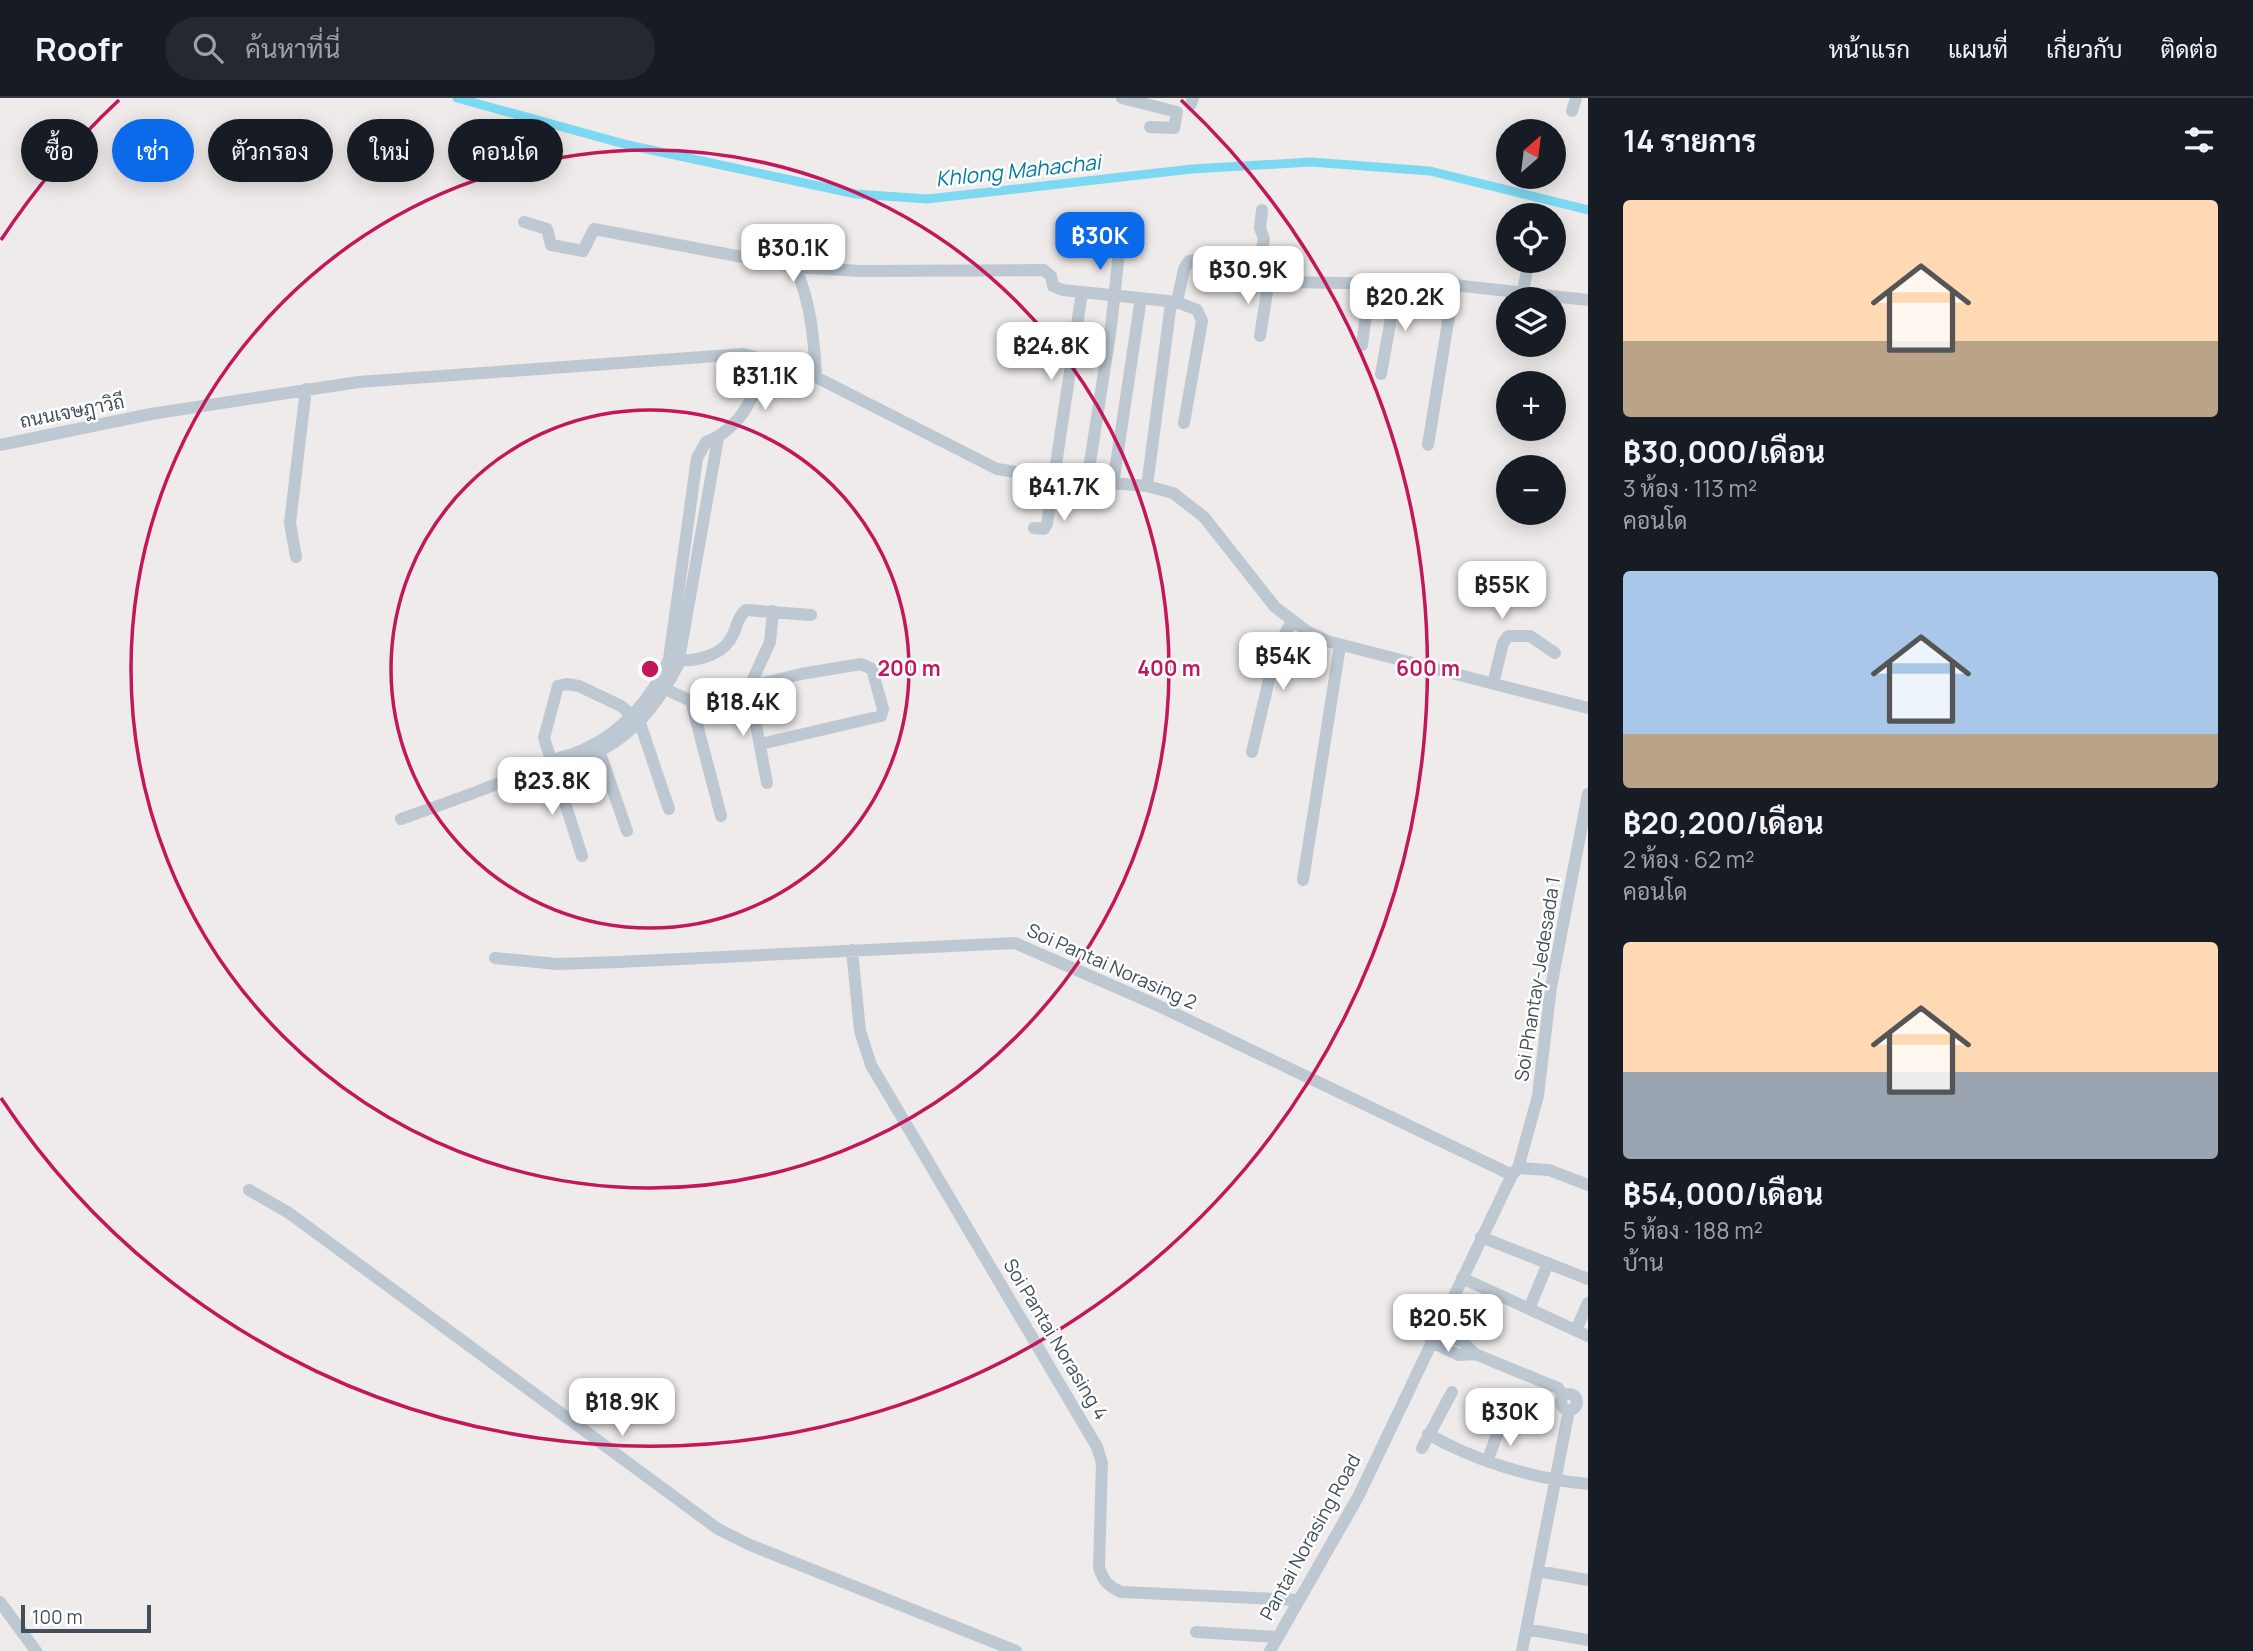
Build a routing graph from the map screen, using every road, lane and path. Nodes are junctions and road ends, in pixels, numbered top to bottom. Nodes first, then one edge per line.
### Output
1 (1576, 98) edge
2 (1129, 99) edge
3 (1572, 111) dead end
4 (1150, 127) dead end
5 (1262, 210) dead end
6 (524, 222) dead end
7 (1119, 252) dead end
8 (795, 267) junction
9 (1262, 278) junction
10 (1370, 283) junction
11 (1397, 285) junction
12 (1454, 285) junction
13 (1496, 289) edge
14 (1082, 292) junction
15 (1115, 294) junction
16 (1566, 297) edge
17 (1141, 298) junction
18 (1588, 300) edge
19 (1174, 302) junction
20 (1260, 336) dead end
21 (1362, 345) dead end
22 (768, 358) junction
23 (1381, 374) dead end
24 (816, 377) junction
25 (306, 388) junction
26 (1184, 423) dead end
27 (0, 445) edge
28 (1428, 445) dead end
29 (1052, 478) junction
30 (1087, 482) junction
31 (1113, 484) junction
32 (1147, 486) junction
33 (1034, 528) dead end
34 (296, 557) dead end
35 (773, 611) junction
36 (811, 615) dead end
37 (1292, 621) junction
38 (1340, 646) junction
39 (1555, 653) dead end
40 (674, 660) junction
41 (1493, 684) junction
42 (749, 688) junction
43 (666, 689) junction
44 (691, 701) junction
45 (1588, 708) edge
46 (636, 719) junction
47 (761, 744) junction
48 (1252, 752) dead end
49 (600, 754) junction
50 (548, 766) junction
51 (767, 783) dead end
52 (1588, 794) edge
53 (669, 808) dead end
54 (721, 816) dead end
55 (401, 819) dead end
56 (627, 831) dead end
57 (582, 856) dead end
58 (1303, 880) dead end
59 (852, 950) junction
60 (495, 958) dead end
61 (1515, 1171) junction
62 (1588, 1185) edge
63 (249, 1191) dead end
64 (1482, 1237) junction
65 (1548, 1263) junction
66 (1462, 1278) junction
67 (1588, 1279) edge
68 (1588, 1303) edge
69 (1529, 1309) junction
70 (1582, 1333) edge
71 (1434, 1336) junction
72 (1452, 1392) dead end
73 (1576, 1398) edge
74 (1501, 1424) dead end
75 (1428, 1434) junction
76 (1422, 1448) dead end
77 (1488, 1459) junction
78 (1555, 1481) junction
79 (1588, 1484) edge
80 (1538, 1571) junction
81 (1588, 1580) edge
82 (1298, 1600) junction
83 (0, 1602) edge
84 (1526, 1629) junction
85 (1196, 1632) dead end
86 (1277, 1637) junction
87 (1588, 1640) edge
88 (36, 1651) edge
89 (1016, 1651) edge
90 (1270, 1651) edge
91 (1522, 1651) edge

1 - 3 street
2 - 4 street
5 - 9 street
6 - 8 street
7 - 15 street
8 - 14 street
8 - 24 street
9 - 10 street
9 - 19 street
9 - 20 street
10 - 11 street
10 - 21 street
11 - 12 street
11 - 23 street
12 - 13 street
12 - 28 street
14 - 15 street
14 - 29 street
15 - 17 street
15 - 30 street
16 - 18 street
17 - 19 street
17 - 31 street
19 - 26 street
19 - 32 street
22 - 24 street, ถนนเจษฎาวิถี
22 - 25 street, ถนนเจษฎาวิถี
22 - 40 street
24 - 29 street, ถนนเจษฎาวิถี
25 - 27 street, ถนนเจษฎาวิถี
25 - 34 street
29 - 30 street, ถนนเจษฎาวิถี
29 - 33 street
30 - 31 street, ถนนเจษฎาวิถี
31 - 32 street, ถนนเจษฎาวิถี
32 - 37 street, ถนนเจษฎาวิถี
35 - 36 street
35 - 40 street
35 - 42 street
37 - 38 street, ถนนเจษฎาวิถี
37 - 48 street
38 - 41 street, ถนนเจษฎาวิถี
38 - 58 street
39 - 41 street
40 - 43 street
40 - 46 street
41 - 45 street, ถนนเจษฎาวิถี
42 - 44 street
42 - 47 street
42 - 47 street
43 - 44 street
43 - 46 street
44 - 54 street
46 - 49 street
46 - 50 street
46 - 50 street
46 - 53 street
47 - 51 street
49 - 50 street
49 - 56 street
50 - 55 street
50 - 57 street
52 - 61 street, Soi Phantay-Jedesada 1
59 - 60 street, Soi Pantai Norasing 2
59 - 61 street, Soi Pantai Norasing 2
59 - 82 street, Soi Pantai Norasing 4
61 - 62 street
61 - 64 street, Pantai Norasing Road
63 - 89 street
64 - 65 street
64 - 66 street, Pantai Norasing Road
65 - 67 street
65 - 69 street
66 - 69 street
66 - 71 street, Pantai Norasing Road
68 - 70 street
69 - 70 street
71 - 73 street
71 - 82 street, Pantai Norasing Road
72 - 75 street
73 - 78 street
74 - 77 street
75 - 76 street
75 - 77 street
77 - 78 street
78 - 79 street
78 - 80 street
80 - 81 street
80 - 84 street
82 - 86 street, Pantai Norasing Road
83 - 88 street
84 - 87 street
84 - 91 street
85 - 86 street
86 - 90 street, Pantai Norasing Road

